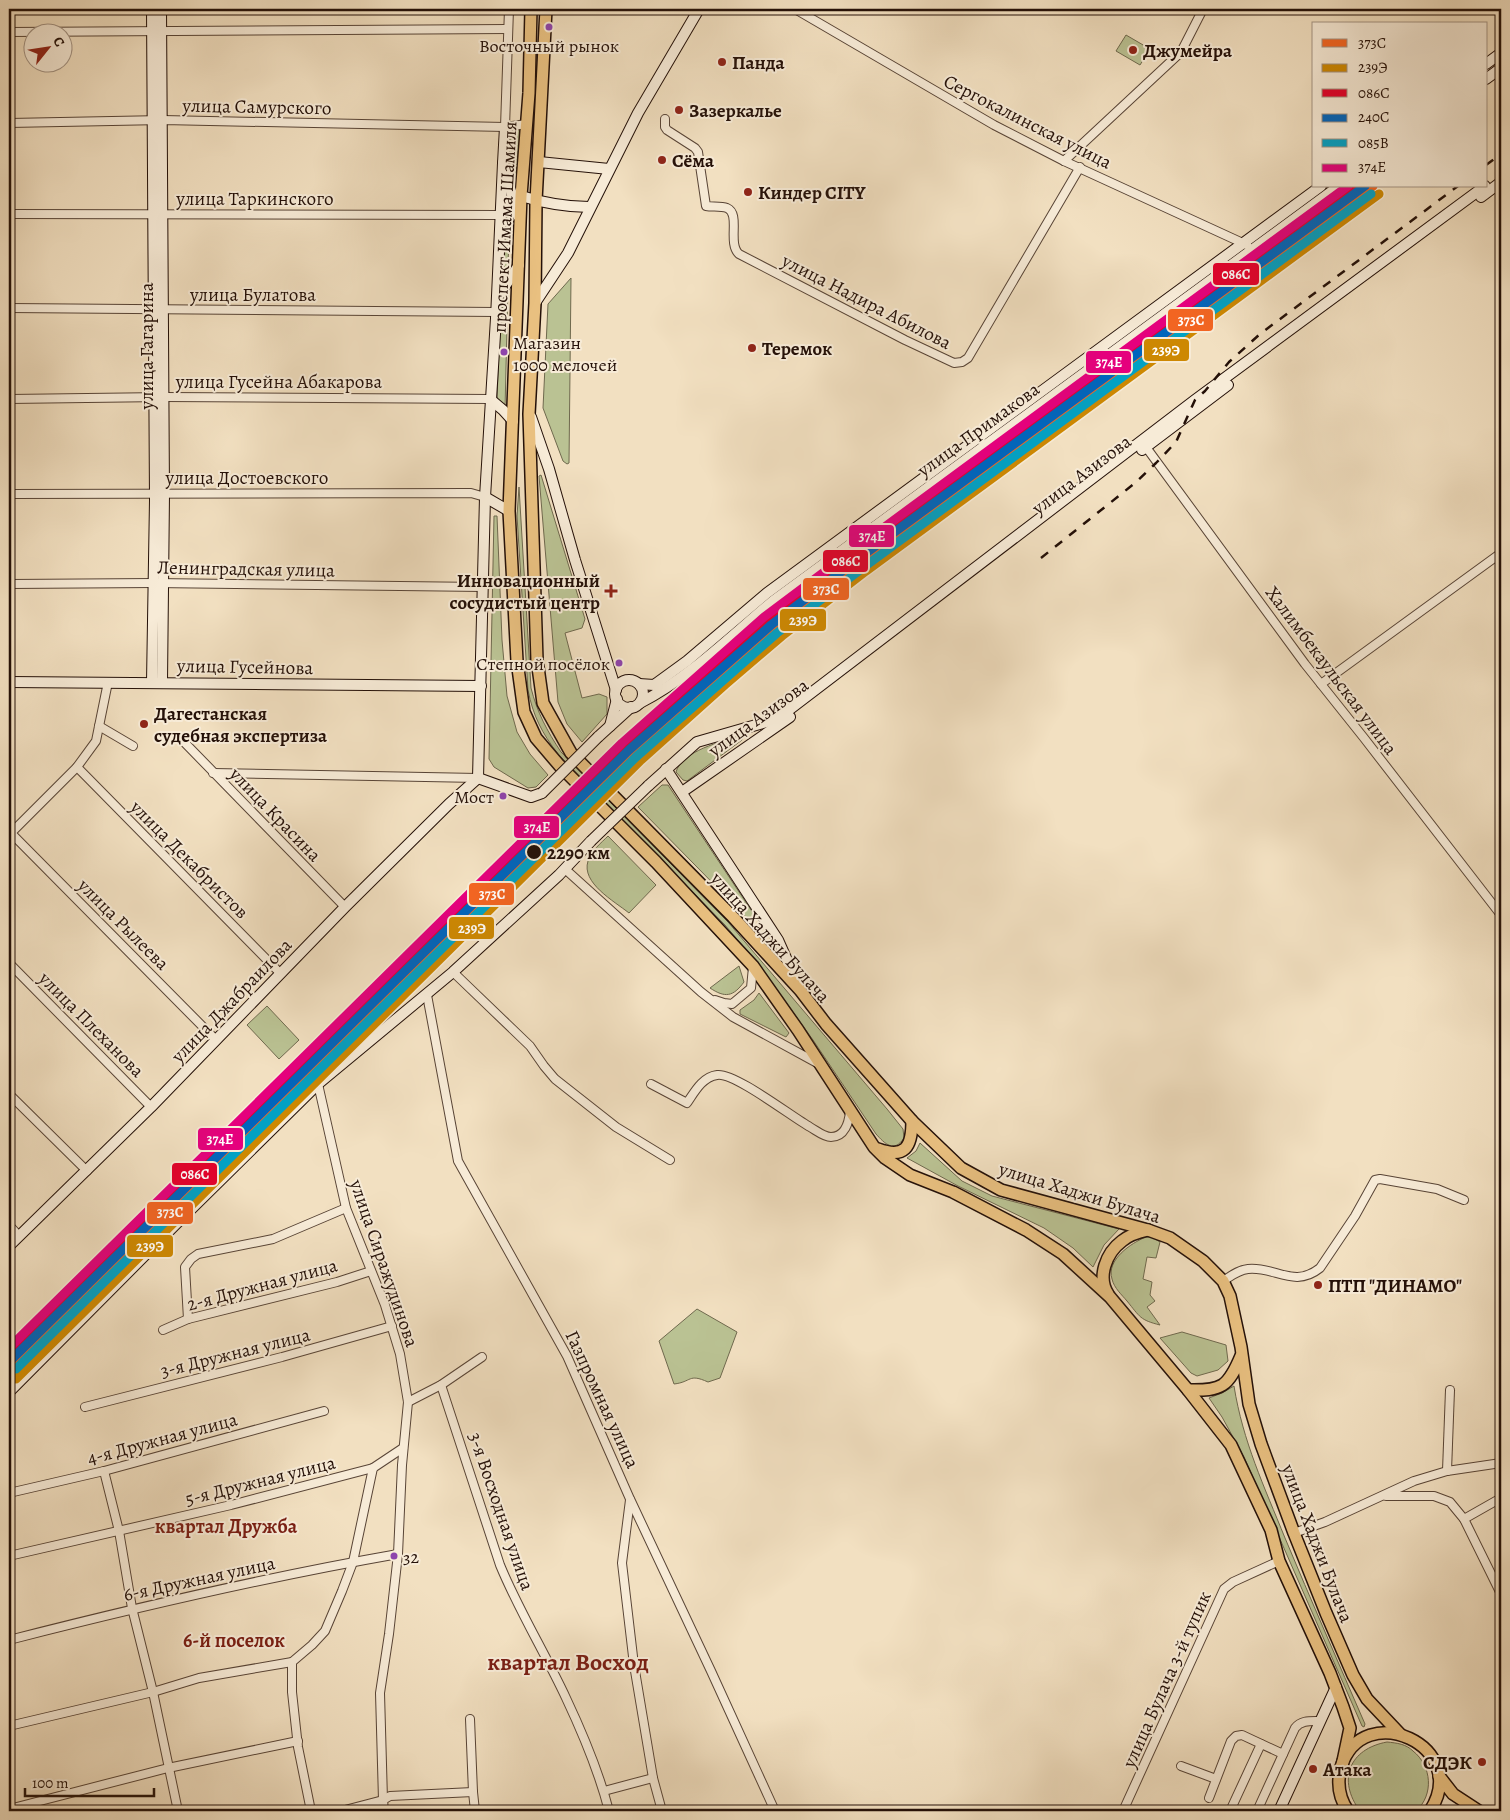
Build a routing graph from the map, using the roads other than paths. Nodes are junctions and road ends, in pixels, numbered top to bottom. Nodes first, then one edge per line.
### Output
1 (152, 9) edge
2 (162, 9) edge
3 (509, 9) edge
4 (531, 9) edge
5 (546, 9) edge
6 (699, 9) edge
7 (795, 9) edge
8 (1203, 9) edge
9 (508, 29) junction
10 (157, 31) junction
11 (9, 32) edge
12 (1501, 53) edge
13 (1488, 63) edge
14 (1501, 68) edge
15 (1488, 78) edge
16 (665, 119) dead end
17 (158, 120) junction
18 (9, 122) edge
19 (526, 124) junction
20 (505, 127) junction
21 (1064, 161) junction
22 (539, 162) junction
23 (503, 163) junction
24 (1080, 168) junction
25 (609, 169) junction
26 (1501, 174) edge
27 (1501, 182) edge
28 (1488, 185) edge
29 (1488, 187) edge
30 (1317, 188) edge
31 (1336, 188) edge
32 (1485, 188) edge
33 (521, 196) junction
34 (536, 201) junction
35 (589, 207) junction
36 (9, 214) edge
37 (158, 214) junction
38 (501, 215) junction
39 (521, 224) junction
40 (1244, 243) junction
41 (1254, 249) junction
42 (518, 265) junction
43 (497, 298) junction
44 (535, 303) junction
45 (9, 308) edge
46 (158, 309) junction
47 (496, 312) junction
48 (159, 398) junction
49 (9, 399) edge
50 (490, 400) junction
51 (530, 414) junction
52 (513, 421) junction
53 (1144, 444) junction
54 (530, 457) junction
55 (545, 459) junction
56 (9, 494) edge
57 (160, 494) junction
58 (484, 497) junction
59 (508, 511) junction
60 (1501, 553) edge
61 (159, 583) junction
62 (9, 584) edge
63 (483, 587) junction
64 (606, 660) junction
65 (625, 680) junction
66 (9, 682) edge
67 (108, 682) junction
68 (157, 682) junction
69 (639, 684) junction
70 (1320, 684) junction
71 (481, 686) junction
72 (616, 695) junction
73 (636, 705) junction
74 (779, 722) junction
75 (99, 726) junction
76 (610, 726) junction
77 (184, 742) dead end
78 (133, 746) dead end
79 (571, 753) joint
80 (559, 765) joint
81 (77, 767) junction
82 (666, 769) junction
83 (213, 773) junction
84 (478, 778) junction
85 (682, 792) junction
86 (9, 833) edge
87 (565, 869) junction
88 (345, 907) junction
89 (1501, 915) edge
90 (778, 940) junction
91 (766, 953) junction
92 (9, 963) edge
93 (753, 966) junction
94 (453, 972) junction
95 (280, 974) junction
96 (800, 990) junction
97 (701, 992) junction
98 (427, 995) junction
99 (216, 1040) junction
100 (820, 1065) junction
101 (318, 1084) junction
102 (651, 1084) dead end
103 (9, 1094) edge
104 (151, 1107) junction
105 (850, 1111) junction
106 (912, 1121) junction
107 (874, 1147) junction
108 (670, 1160) dead end
109 (87, 1171) junction
110 (1464, 1200) dead end
111 (346, 1208) junction
112 (9, 1225) edge
113 (1148, 1230) junction
114 (19, 1236) junction
115 (9, 1246) edge
116 (371, 1271) junction
117 (1223, 1281) junction
118 (1110, 1297) junction
119 (188, 1319) junction
120 (392, 1326) junction
121 (163, 1330) dead end
122 (1242, 1354) junction
123 (482, 1358) dead end
124 (441, 1385) junction
125 (1188, 1390) junction
126 (1450, 1390) dead end
127 (9, 1392) edge
128 (408, 1402) junction
129 (85, 1406) dead end
130 (324, 1411) dead end
131 (403, 1448) junction
132 (1501, 1463) edge
133 (373, 1468) junction
134 (104, 1471) junction
135 (1447, 1471) junction
136 (9, 1493) edge
137 (1384, 1496) junction
138 (1501, 1498) edge
139 (630, 1499) junction
140 (1464, 1519) junction
141 (119, 1531) junction
142 (1294, 1533) junction
143 (398, 1554) junction
144 (9, 1556) edge
145 (1280, 1561) junction
146 (353, 1562) junction
147 (1501, 1594) edge
148 (132, 1608) junction
149 (9, 1640) edge
150 (292, 1662) junction
151 (1336, 1688) junction
152 (152, 1692) junction
153 (470, 1719) dead end
154 (1320, 1721) junction
155 (9, 1726) edge
156 (1400, 1734) junction
157 (298, 1741) junction
158 (1261, 1744) junction
159 (1283, 1754) junction
160 (1181, 1766) dead end
161 (1342, 1766) junction
162 (168, 1768) junction
163 (1439, 1776) junction
164 (653, 1778) junction
165 (1216, 1779) junction
166 (604, 1791) junction
167 (473, 1792) junction
168 (1209, 1798) dead end
169 (383, 1800) junction
170 (9, 1810) edge
171 (1432, 1810) edge
172 (178, 1811) edge
173 (311, 1811) edge
174 (341, 1811) edge
175 (384, 1811) edge
176 (475, 1811) edge
177 (609, 1811) edge
178 (662, 1811) edge
179 (775, 1811) edge
180 (1123, 1811) edge
181 (1230, 1811) edge
182 (1257, 1811) edge
183 (1279, 1811) edge
184 (1348, 1811) edge
185 (1479, 1811) edge

1 - 10 main road, улица Гагарина
2 - 10 main road, улица Гагарина
3 - 9 street
4 - 19 main road, проспект Имама Шамиля
5 - 22 main road, проспект Имама Шамиля
6 - 25 main road
7 - 21 street, Сергокалинская улица
8 - 21 street
9 - 10 street
9 - 20 street
10 - 11 street
10 - 17 main road, улица Гагарина
12 - 13 main road
14 - 15 main road
16 - 24 street, улица Надира Абилова
17 - 18 street, улица Самурского
17 - 20 street, улица Самурского
17 - 37 main road, улица Гагарина
19 - 20 street, улица Самурского
19 - 33 main road, проспект Имама Шамиля
20 - 23 main road, проспект Имама Шамиля
21 - 24 street, Сергокалинская улица
22 - 25 main road
22 - 34 main road, проспект Имама Шамиля
23 - 38 main road, проспект Имама Шамиля
23 - 39 main road
24 - 40 street, Сергокалинская улица
25 - 35 main road
26 - 28 main road, улица Азизова
27 - 29 main road, улица Азизова
30 - 40 main road, улица Примакова
31 - 41 main road, улица Примакова
32 - 53 main road, улица Азизова
33 - 34 main road
33 - 39 main road, проспект Имама Шамиля
34 - 35 main road
34 - 44 main road, проспект Имама Шамиля
35 - 44 main road
36 - 37 street, улица Таркинского
37 - 38 street, улица Таркинского
37 - 46 main road, улица Гагарина
38 - 43 main road, проспект Имама Шамиля
39 - 42 main road, проспект Имама Шамиля
40 - 41 street, Сергокалинская улица
40 - 69 main road, улица Примакова
41 - 73 main road, улица Примакова
42 - 43 main road
42 - 52 main road, проспект Имама Шамиля
43 - 47 main road, проспект Имама Шамиля
44 - 51 main road, проспект Имама Шамиля
45 - 46 street, улица Булатова
46 - 47 street, улица Булатова
46 - 48 main road, улица Гагарина
47 - 50 main road, проспект Имама Шамиля
48 - 49 street, улица Гусейна Абакарова
48 - 50 street, улица Гусейна Абакарова
48 - 57 main road, улица Гагарина
50 - 52 main road
50 - 58 main road, проспект Имама Шамиля
51 - 54 main road, проспект Имама Шамиля
51 - 55 main road, проспект Имама Шамиля
52 - 59 main road, проспект Имама Шамиля
53 - 70 street, Халимбекаульская улица
53 - 74 main road, улица Азизова
54 - 55 main road
54 - 79 main road, проспект Имама Шамиля
55 - 64 main road, проспект Имама Шамиля
56 - 57 street, улица Достоевского
57 - 58 street, улица Достоевского
57 - 61 main road, улица Гагарина
58 - 59 main road
58 - 63 main road, проспект Имама Шамиля
59 - 80 main road, проспект Имама Шамиля
60 - 70 street
61 - 62 street, Ленинградская улица
61 - 63 street, Ленинградская улица
61 - 68 main road, улица Гагарина
63 - 71 main road, проспект Имама Шамиля
64 - 65 main road, проспект Имама Шамиля
64 - 72 main road, проспект Имама Шамиля
65 - 69 main road
65 - 72 main road
66 - 67 main road, улица Гусейнова
67 - 68 main road, улица Гусейнова
67 - 75 street
68 - 71 main road, улица Гусейнова
69 - 73 main road
70 - 89 street, Халимбекаульская улица
71 - 84 main road, проспект Имама Шамиля
72 - 73 main road
72 - 76 main road
73 - 76 main road
74 - 82 main road, улица Азизова
74 - 85 main road, улица Азизова
75 - 78 street
75 - 81 street
76 - 84 main road, bridge
77 - 83 street, улица Красина
79 - 91 main road, улица Хаджи Булача
80 - 93 main road, улица Хаджи Булача
81 - 86 street
81 - 95 street, улица Декабристов
82 - 85 main road
82 - 87 main road, улица Азизова, bridge
83 - 84 street
83 - 88 street, улица Красина
84 - 88 main road, улица Джабраилова
85 - 90 main road
86 - 99 street, улица Рылеева
87 - 94 main road, улица Азизова
87 - 97 street
88 - 95 main road, улица Джабраилова
90 - 91 main road
90 - 96 main road
91 - 96 main road, улица Хаджи Булача
92 - 104 street, улица Плеханова
93 - 97 street
93 - 100 main road, улица Хаджи Булача
94 - 98 main road, улица Азизова
94 - 108 street
95 - 99 main road, улица Джабраилова
96 - 106 main road, улица Хаджи Булача
97 - 100 street
98 - 101 main road, улица Азизова
98 - 139 street, Газпромная улица
99 - 104 main road, улица Джабраилова
100 - 105 main road, улица Хаджи Булача
101 - 111 street, улица Сиражудинова
101 - 127 main road, улица Азизова
102 - 105 street
103 - 109 street
104 - 109 main road, улица Джабраилова
105 - 107 main road, улица Хаджи Булача
106 - 107 main road
106 - 113 main road, улица Хаджи Булача
107 - 118 main road, улица Хаджи Булача
109 - 114 main road, улица Джабраилова
110 - 117 street
111 - 116 street, улица Сиражудинова
111 - 119 street
112 - 114 street
113 - 117 main road, улица Хаджи Булача
113 - 118 main road
114 - 115 main road, улица Джабраилова
116 - 119 street, 2-я Дружная улица
116 - 120 street, улица Сиражудинова
117 - 122 main road, улица Хаджи Булача
118 - 125 main road, улица Хаджи Булача
119 - 121 street, 2-я Дружная улица
120 - 128 street, улица Сиражудинова
120 - 129 street, 3-я Дружная улица
122 - 125 main road
122 - 142 main road, улица Хаджи Булача
123 - 124 street
124 - 128 street
124 - 166 street, 3-я Восходная улица
125 - 145 main road, улица Хаджи Булача
126 - 135 street
128 - 131 street, улица Сиражудинова
130 - 134 street, 4-я Дружная улица
131 - 133 street, 5-я Дружная улица
131 - 143 street, улица Сиражудинова
132 - 135 street
133 - 141 street, 5-я Дружная улица
133 - 146 street
134 - 136 street, 4-я Дружная улица
134 - 141 street
135 - 137 street
137 - 140 street
137 - 142 street
138 - 140 street
139 - 164 street
139 - 179 street, Газпромная улица
140 - 147 street
141 - 144 street, 5-я Дружная улица
141 - 148 street
142 - 156 main road, улица Хаджи Булача
143 - 146 street, 6-я Дружная улица
143 - 169 street, улица Сиражудинова
145 - 151 main road, улица Хаджи Булача
145 - 180 street, улица Булача 3-й тупик
146 - 148 street, 6-я Дружная улица
146 - 150 street
148 - 149 street, 6-я Дружная улица
148 - 152 street
150 - 152 street
150 - 157 street
151 - 154 main road
151 - 161 main road, улица Хаджи Булача
152 - 155 street
152 - 162 street
153 - 167 street
154 - 159 street
154 - 183 main road
156 - 161 main road
156 - 163 main road
157 - 162 street
157 - 173 street
158 - 159 street
158 - 165 street
158 - 181 street
159 - 182 street
160 - 165 street
161 - 184 main road, улица Хаджи Булача
162 - 170 street
162 - 172 street
163 - 171 main road
163 - 185 main road
164 - 166 street
164 - 178 street
165 - 168 street
166 - 177 street, 3-я Восходная улица
167 - 169 street
167 - 176 street
169 - 174 street
169 - 175 street, улица Сиражудинова

